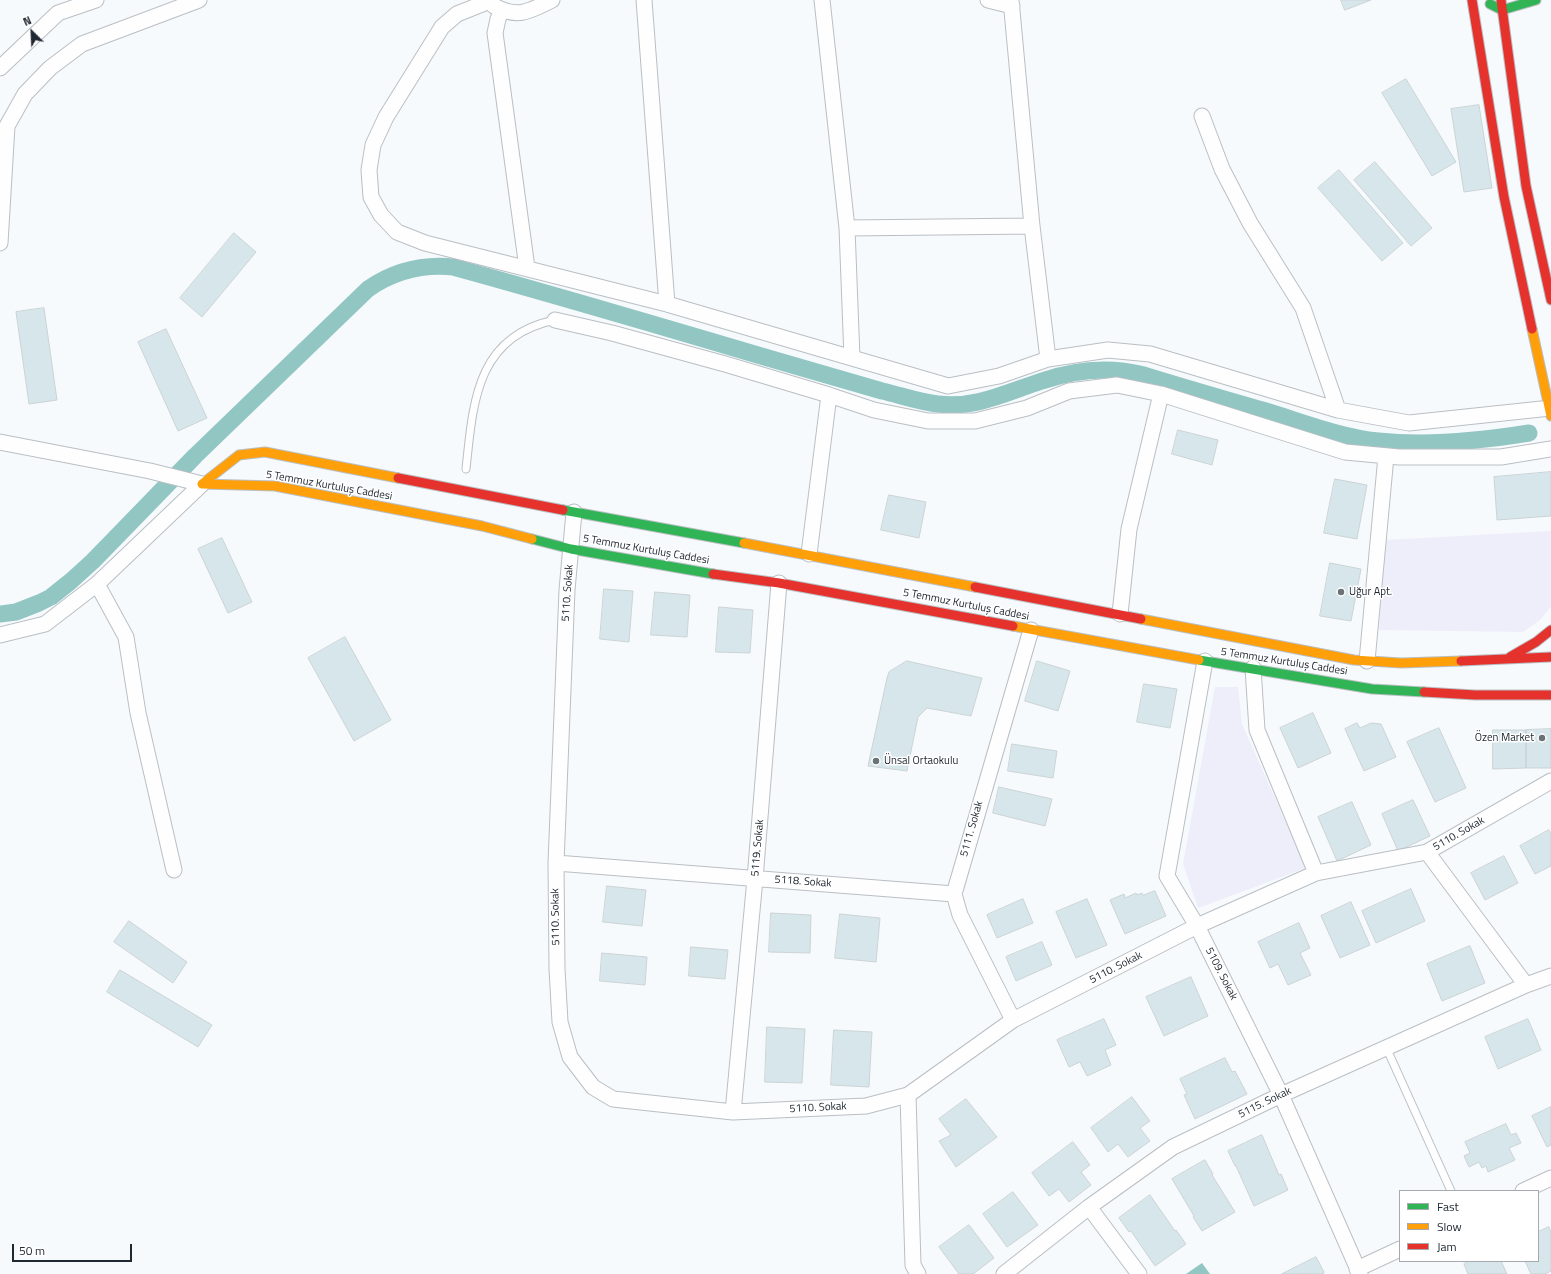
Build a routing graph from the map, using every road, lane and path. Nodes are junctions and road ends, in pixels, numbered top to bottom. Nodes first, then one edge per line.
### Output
1 (96, 0) edge
2 (199, 0) edge
3 (552, 0) edge
4 (644, 0) edge
5 (822, 0) edge
6 (988, 0) edge
7 (1472, 0) edge
8 (1480, 0) edge
9 (1501, 0) edge
10 (1536, 0) edge
11 (486, 1) edge
12 (1011, 3) edge
13 (502, 10) junction
14 (1502, 10) junction
15 (0, 68) edge
16 (1202, 116) dead end
17 (1032, 226) junction
18 (847, 228) junction
19 (0, 243) edge
20 (527, 268) junction
21 (1551, 300) edge
22 (666, 304) junction
23 (555, 320) joint
24 (852, 358) junction
25 (1048, 359) junction
26 (1161, 394) junction
27 (829, 395) junction
28 (1338, 410) junction
29 (1550, 411) edge
30 (0, 442) edge
31 (1551, 449) edge
32 (1386, 456) junction
33 (466, 469) dead end
34 (202, 484) junction
35 (574, 512) junction
36 (571, 549) junction
37 (809, 554) junction
38 (891, 570) junction
39 (887, 582) dead end
40 (780, 583) junction
41 (98, 584) junction
42 (1120, 614) junction
43 (1031, 630) junction
44 (1551, 630) edge
45 (0, 635) edge
46 (1551, 656) edge
47 (1506, 658) junction
48 (1367, 661) junction
49 (1205, 662) junction
50 (1253, 668) junction
51 (1551, 695) edge
52 (1551, 781) edge
53 (1427, 852) junction
54 (556, 863) junction
55 (174, 870) dead end
56 (1316, 873) junction
57 (755, 879) junction
58 (954, 894) junction
59 (1197, 926) junction
60 (1551, 976) edge
61 (1526, 985) junction
62 (1013, 1020) junction
63 (1386, 1048) junction
64 (908, 1095) junction
65 (1281, 1095) junction
66 (733, 1112) junction
67 (1550, 1182) edge
68 (1451, 1190) edge
69 (1526, 1190) edge
70 (1089, 1207) junction
71 (1399, 1250) edge
72 (1359, 1272) edge
73 (918, 1274) edge
74 (1004, 1274) edge
75 (1139, 1274) edge

1 - 15 street
2 - 19 street
3 - 13 street
4 - 22 street
5 - 18 street
6 - 12 street
7 - 29 main road
8 - 14 main road
9 - 14 main road
10 - 14 main road
11 - 13 street
11 - 20 street
12 - 17 street
13 - 20 street
14 - 21 main road
16 - 28 street
17 - 18 street
17 - 25 street
18 - 24 street
20 - 22 street
22 - 24 street
23 - 27 street
23 - 33 lane
24 - 25 street
25 - 28 street
26 - 27 street
26 - 32 street
26 - 42 street
27 - 37 street
28 - 29 street
30 - 34 street
31 - 32 street
32 - 48 street
34 - 35 main road, 5 Temmuz Kurtuluş Caddesi
34 - 36 main road, 5 Temmuz Kurtuluş Caddesi
34 - 41 street
35 - 36 street, 5110. Sokak
35 - 37 main road, 5 Temmuz Kurtuluş Caddesi
36 - 40 main road, 5 Temmuz Kurtuluş Caddesi
36 - 54 street, 5110. Sokak
37 - 38 main road, 5 Temmuz Kurtuluş Caddesi
38 - 39 main road
38 - 42 main road, 5 Temmuz Kurtuluş Caddesi
40 - 43 main road, 5 Temmuz Kurtuluş Caddesi
40 - 57 street, 5119. Sokak
41 - 45 street
41 - 55 street
42 - 48 main road, 5 Temmuz Kurtuluş Caddesi
43 - 49 main road, 5 Temmuz Kurtuluş Caddesi
43 - 58 street, 5111. Sokak
44 - 47 main road
46 - 47 main road, 5 Temmuz Kurtuluş Caddesi
47 - 48 main road, 5 Temmuz Kurtuluş Caddesi
49 - 50 main road, 5 Temmuz Kurtuluş Caddesi
49 - 59 street, 5109. Sokak
50 - 51 main road, 5 Temmuz Kurtuluş Caddesi
50 - 56 street
52 - 53 street, 5110. Sokak
53 - 56 street, 5110. Sokak
53 - 61 street
54 - 57 street, 5118. Sokak
54 - 66 street, 5110. Sokak
56 - 59 street, 5110. Sokak
57 - 58 street, 5118. Sokak
57 - 66 street, 5119. Sokak
58 - 62 street
59 - 62 street, 5110. Sokak
59 - 65 street, 5109. Sokak
60 - 61 street, 5115. Sokak
61 - 63 street, 5115. Sokak
62 - 64 street, 5110. Sokak
63 - 65 street, 5115. Sokak
63 - 68 lane
64 - 66 street, 5110. Sokak
64 - 73 street
65 - 70 street, 5115. Sokak
65 - 72 street, 5109. Sokak
67 - 69 street
70 - 74 street, 5115. Sokak
70 - 75 street
71 - 72 street

